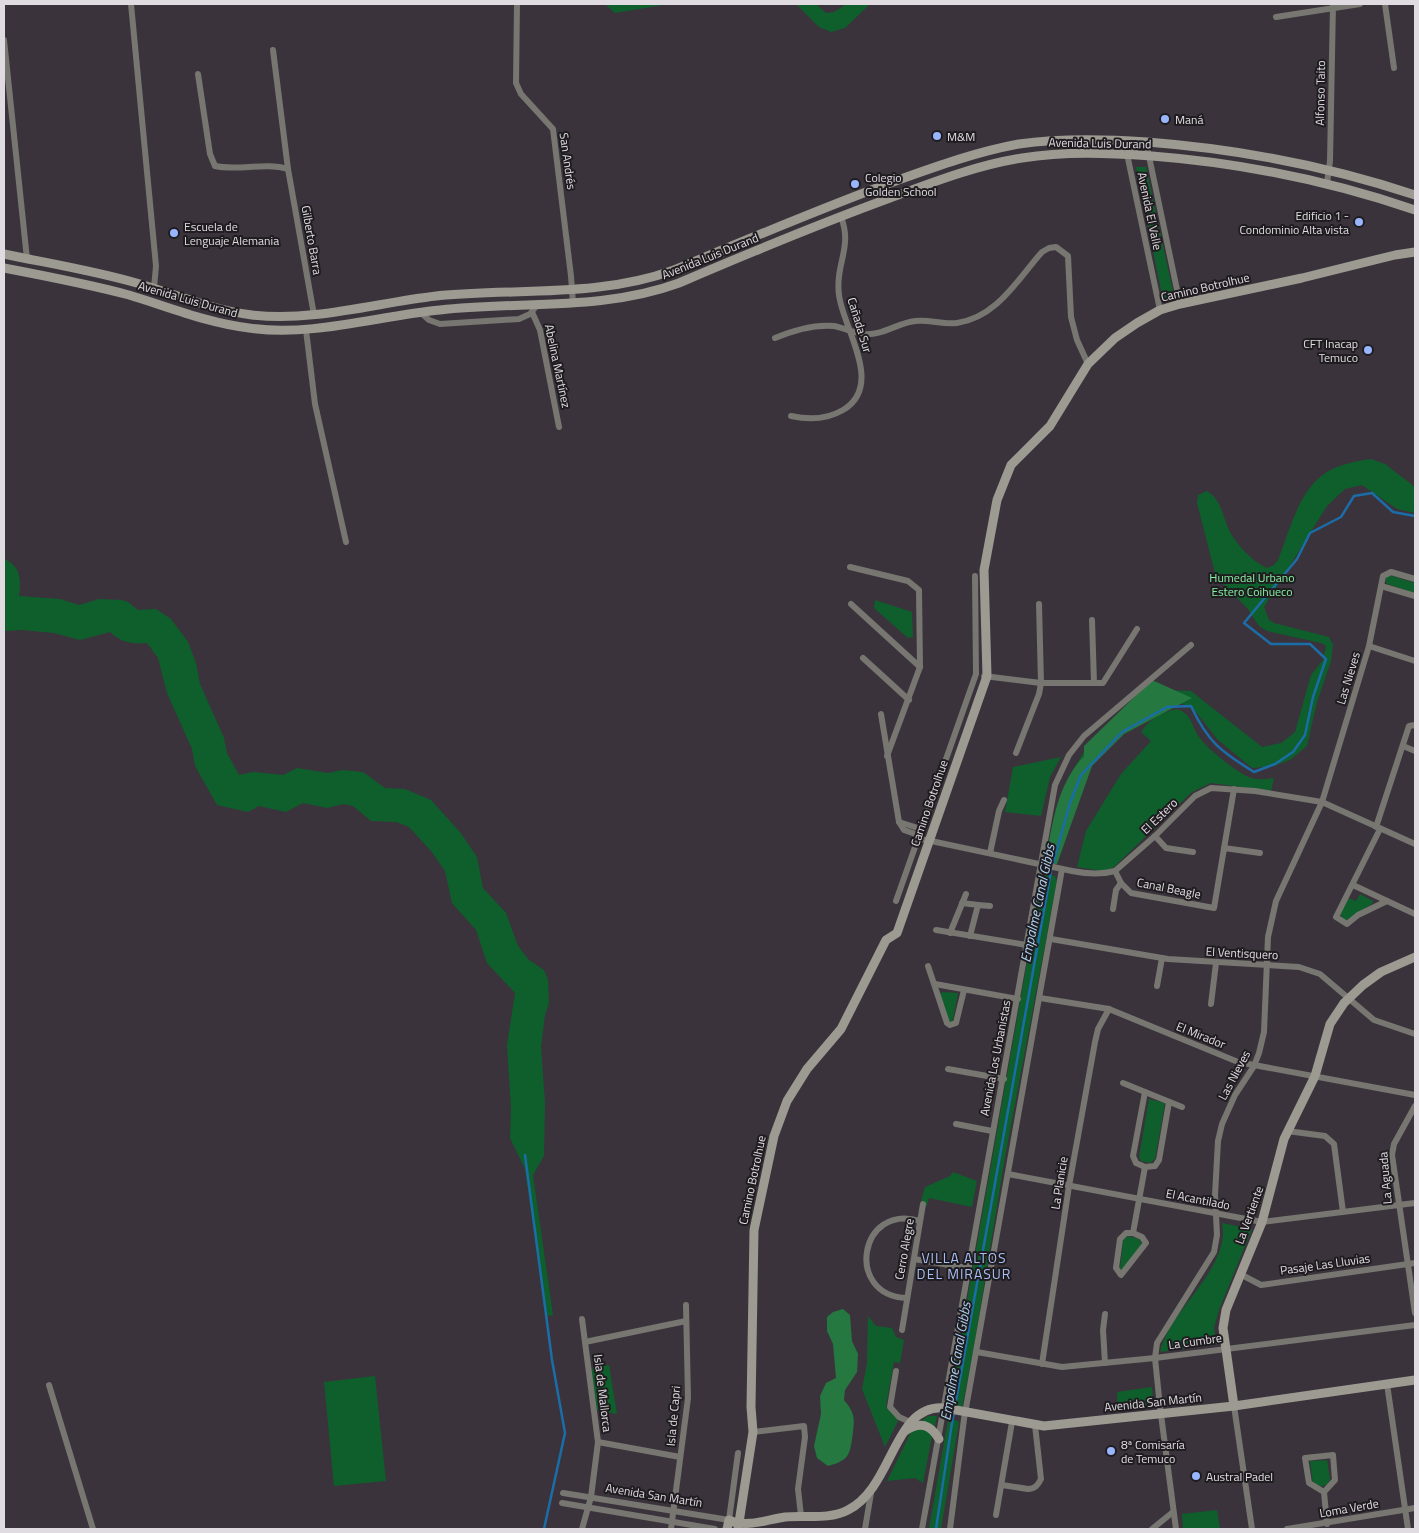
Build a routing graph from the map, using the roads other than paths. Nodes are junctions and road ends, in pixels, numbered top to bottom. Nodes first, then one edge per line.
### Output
1 (131, 4) edge
2 (517, 4) edge
3 (1360, 4) edge
4 (1385, 4) edge
5 (1333, 6) edge
6 (1276, 17) dead end
7 (4, 40) edge
8 (273, 50) dead end
9 (1394, 68) dead end
10 (198, 74) dead end
11 (1146, 142) junction
12 (1126, 154) junction
13 (1149, 156) junction
14 (288, 169) junction
15 (1330, 170) junction
16 (1327, 183) junction
17 (1415, 195) edge
18 (1415, 210) edge
19 (841, 217) junction
20 (1415, 252) edge
21 (4, 254) edge
22 (27, 259) junction
23 (4, 268) edge
24 (154, 288) junction
25 (572, 289) junction
26 (526, 291) junction
27 (433, 297) junction
28 (573, 303) junction
29 (1180, 304) junction
30 (535, 308) junction
31 (1160, 310) junction
32 (420, 312) junction
33 (314, 315) junction
34 (306, 330) junction
35 (850, 330) junction
36 (776, 338) dead end
37 (1088, 364) junction
38 (791, 416) dead end
39 (559, 427) dead end
40 (346, 542) dead end
41 (850, 567) dead end
42 (975, 576) dead end
43 (1415, 579) edge
44 (1381, 586) junction
45 (1415, 596) edge
46 (851, 604) dead end
47 (1038, 604) dead end
48 (1092, 620) dead end
49 (1137, 629) dead end
50 (1191, 645) dead end
51 (1369, 646) junction
52 (863, 658) dead end
53 (1415, 661) edge
54 (920, 667) junction
55 (976, 674) junction
56 (987, 676) junction
57 (1041, 683) junction
58 (1094, 683) junction
59 (909, 700) junction
60 (880, 714) dead end
61 (1415, 724) edge
62 (1403, 746) junction
63 (1415, 751) edge
64 (1016, 752) dead end
65 (887, 756) junction
66 (1234, 789) junction
67 (1004, 800) dead end
68 (1322, 802) junction
69 (899, 822) junction
70 (1378, 828) junction
71 (919, 834) junction
72 (1155, 836) junction
73 (929, 841) junction
74 (1415, 844) edge
75 (1224, 848) junction
76 (1193, 852) dead end
77 (990, 853) junction
78 (1260, 853) dead end
79 (1043, 864) junction
80 (1060, 868) junction
81 (1115, 871) junction
82 (1121, 884) junction
83 (1353, 885) junction
84 (966, 894) dead end
85 (896, 901) dead end
86 (1387, 901) junction
87 (962, 903) junction
88 (978, 905) junction
89 (990, 906) dead end
90 (1113, 909) dead end
91 (1415, 914) edge
92 (936, 930) dead end
93 (950, 933) junction
94 (970, 936) junction
95 (1051, 939) junction
96 (1027, 944) junction
97 (1415, 957) edge
98 (1162, 958) junction
99 (1216, 963) junction
100 (1268, 965) junction
101 (928, 966) dead end
102 (935, 984) junction
103 (1157, 986) dead end
104 (964, 990) junction
105 (1040, 998) junction
106 (1350, 998) junction
107 (1018, 999) junction
108 (1211, 1004) dead end
109 (1109, 1009) junction
110 (1414, 1033) edge
111 (1254, 1066) junction
112 (948, 1069) dead end
113 (1315, 1076) junction
114 (1004, 1079) junction
115 (1123, 1083) dead end
116 (1144, 1092) junction
117 (1415, 1095) edge
118 (1169, 1102) junction
119 (1415, 1106) edge
120 (1182, 1108) dead end
121 (956, 1124) dead end
122 (992, 1131) junction
123 (1287, 1131) junction
124 (1145, 1167) junction
125 (1008, 1174) junction
126 (1069, 1186) junction
127 (1139, 1198) junction
128 (923, 1204) dead end
129 (1415, 1204) edge
130 (1399, 1206) junction
131 (1343, 1212) junction
132 (1216, 1214) junction
133 (920, 1220) junction
134 (1262, 1222) junction
135 (1133, 1233) junction
136 (914, 1259) junction
137 (1415, 1263) edge
138 (1408, 1264) junction
139 (967, 1268) junction
140 (1240, 1274) junction
141 (907, 1298) junction
142 (686, 1305) dead end
143 (1415, 1313) edge
144 (1105, 1314) dead end
145 (582, 1319) dead end
146 (686, 1321) junction
147 (1415, 1325) edge
148 (902, 1330) dead end
149 (585, 1342) junction
150 (1225, 1348) junction
151 (977, 1352) junction
152 (1155, 1358) junction
153 (1042, 1364) junction
154 (1105, 1364) junction
155 (896, 1371) dead end
156 (1415, 1380) edge
157 (1387, 1384) junction
158 (49, 1385) dead end
159 (1234, 1406) junction
160 (947, 1408) junction
161 (964, 1412) junction
162 (1161, 1414) junction
163 (910, 1422) junction
164 (1012, 1422) junction
165 (1035, 1425) junction
166 (753, 1432) junction
167 (904, 1432) junction
168 (939, 1439) junction
169 (598, 1442) junction
170 (738, 1453) dead end
171 (680, 1457) junction
172 (1002, 1485) junction
173 (1324, 1492) junction
174 (563, 1493) dead end
175 (870, 1493) junction
176 (591, 1497) junction
177 (562, 1503) dead end
178 (588, 1508) junction
179 (1415, 1508) edge
180 (674, 1510) junction
181 (1405, 1510) junction
182 (1173, 1512) junction
183 (996, 1515) dead end
184 (800, 1516) junction
185 (1327, 1524) junction
186 (672, 1526) edge
187 (733, 1526) edge
188 (93, 1529) edge
189 (582, 1529) edge
190 (714, 1529) edge
191 (865, 1529) edge
192 (922, 1529) edge
193 (950, 1529) edge
194 (1152, 1529) edge
195 (1176, 1529) edge
196 (1252, 1529) edge
197 (1287, 1529) edge
198 (1408, 1529) edge

1 - 24 street
2 - 25 street, San Andrés
3 - 5 street
4 - 9 street
5 - 6 street
5 - 15 street, Alfonso Taito
7 - 22 street
8 - 14 street, Gilberto Barra
10 - 14 street
11 - 12 street
11 - 13 street, Avenida El Valle
11 - 15 street, Avenida Luis Durand
11 - 25 street, Avenida Luis Durand
12 - 13 street, Avenida Luis Durand
12 - 19 street, Avenida Luis Durand
12 - 31 street, Avenida El Valle
13 - 16 street, Avenida Luis Durand
13 - 29 street, Avenida El Valle
14 - 33 street, Gilberto Barra
15 - 16 street, Alfonso Taito
15 - 17 street, Avenida Luis Durand
16 - 18 street, Avenida Luis Durand
19 - 28 street, Avenida Luis Durand
19 - 35 street, Cañada Sur
20 - 29 street, Camino Botrolhue
21 - 22 street, Avenida Luis Durand
22 - 24 street, Avenida Luis Durand
23 - 34 street, Avenida Luis Durand
24 - 33 street, Avenida Luis Durand
25 - 26 street, Avenida Luis Durand
25 - 28 street, San Andrés
26 - 27 street, Avenida Luis Durand
26 - 30 street
27 - 32 street
27 - 33 street, Avenida Luis Durand
28 - 30 street, Avenida Luis Durand
29 - 31 street, Camino Botrolhue
30 - 32 street, Avenida Luis Durand
30 - 32 street
30 - 39 street, Abelina Martínez
31 - 37 street, Camino Botrolhue
32 - 34 street, Avenida Luis Durand
34 - 40 street
35 - 36 street
35 - 37 street
35 - 38 street, Cañada Sur
37 - 56 street, Camino Botrolhue
41 - 54 street
42 - 55 street, Camino Botrolhue
43 - 44 street, Las Nieves
44 - 45 street
44 - 51 street, Las Nieves
46 - 54 street
47 - 57 street
48 - 58 street
49 - 58 street
50 - 79 street, Avenida Los Urbanistas
51 - 53 street
51 - 68 street, Las Nieves
52 - 59 street
54 - 59 street
55 - 56 street
55 - 71 street, Camino Botrolhue
56 - 57 street
56 - 73 street, Camino Botrolhue
57 - 58 street
57 - 64 street
59 - 65 street
60 - 65 street
61 - 62 street
62 - 63 street
62 - 70 street
65 - 69 street
66 - 68 street, El Estero
66 - 72 street, El Estero
66 - 75 street, Canal Beagle
67 - 77 street
68 - 70 street, El Estero
68 - 100 street, Las Nieves
69 - 71 street
69 - 71 street
70 - 74 street, El Estero
70 - 83 street
71 - 73 street
71 - 85 street, Camino Botrolhue
72 - 76 street
72 - 81 street, El Estero
73 - 77 street
73 - 166 street, Camino Botrolhue
75 - 78 street
75 - 82 street, Canal Beagle
77 - 79 street
79 - 80 street
79 - 96 street, Avenida Los Urbanistas
80 - 81 street
80 - 95 street
81 - 82 street, Canal Beagle
82 - 90 street, Canal Beagle
83 - 86 street
83 - 86 street
84 - 87 street
86 - 91 street
87 - 88 street
87 - 93 street
88 - 89 street
88 - 94 street
92 - 93 street
93 - 94 street
94 - 96 street
95 - 98 street, El Ventisquero
95 - 105 street
96 - 107 street, Avenida Los Urbanistas
97 - 106 street, La Vertiente
98 - 99 street, El Ventisquero
98 - 103 street
99 - 100 street, El Ventisquero
99 - 108 street
100 - 106 street, El Ventisquero
100 - 111 street, Las Nieves
101 - 102 street
102 - 104 street
102 - 104 street
104 - 107 street
105 - 109 street, El Mirador
105 - 125 street
106 - 110 street, El Ventisquero
106 - 113 street, La Vertiente
107 - 114 street, Avenida Los Urbanistas
109 - 111 street, El Mirador
109 - 126 street, La Planicie
111 - 113 street, El Mirador
111 - 132 street, Las Nieves
112 - 114 street
113 - 117 street, El Mirador
113 - 123 street, La Vertiente
114 - 122 street, Avenida Los Urbanistas
115 - 116 street
116 - 118 street
116 - 124 street
118 - 120 street
118 - 124 street
119 - 130 street, La Aguada
121 - 122 street
122 - 139 street, Avenida Los Urbanistas
123 - 131 street
123 - 134 street, La Vertiente
124 - 127 street
125 - 126 street, El Acantilado
125 - 151 street
126 - 127 street, El Acantilado
126 - 153 street, La Planicie
127 - 132 street, El Acantilado
127 - 135 street
128 - 133 street, Cerro Alegre
129 - 130 street, El Acantilado
130 - 131 street, El Acantilado
130 - 138 street, La Aguada
131 - 134 street, El Acantilado
132 - 134 street, El Acantilado
132 - 152 street, Las Nieves
133 - 136 street, Cerro Alegre
133 - 141 street
134 - 140 street, La Vertiente
135 - 135 street
136 - 139 street
136 - 141 street, Cerro Alegre
137 - 138 street, Pasaje Las Lluvias
138 - 140 street, Pasaje Las Lluvias
138 - 143 street, La Aguada
139 - 160 street, Avenida Los Urbanistas
140 - 150 street, La Vertiente
141 - 148 street, Cerro Alegre
142 - 146 street, Isla de Capri
144 - 154 street
145 - 149 street, Isla de Mallorca
146 - 149 street
146 - 171 street, Isla de Capri
147 - 150 street, La Cumbre
149 - 169 street, Isla de Mallorca
150 - 152 street, La Cumbre
150 - 159 street, La Vertiente
151 - 153 street, La Cumbre
151 - 161 street
152 - 154 street, La Cumbre
152 - 162 street, Las Nieves
153 - 154 street, La Cumbre
155 - 163 street
156 - 157 street, Avenida San Martín
157 - 159 street, Avenida San Martín
157 - 181 street
158 - 188 street
159 - 162 street, Avenida San Martín
159 - 196 street, La Vertiente
160 - 161 street, Avenida San Martín
160 - 163 street, Avenida San Martín
160 - 168 street, Avenida Los Urbanistas
161 - 164 street, Avenida San Martín
161 - 193 street
162 - 165 street, Avenida San Martín
162 - 182 street, Las Nieves
163 - 167 street, Avenida San Martín
164 - 165 street, Avenida San Martín
164 - 172 street
165 - 172 street
166 - 184 street
166 - 187 street, Camino Botrolhue
167 - 168 street
167 - 175 street, Avenida San Martín
168 - 192 street, Avenida Los Urbanistas
169 - 171 street
169 - 176 street, Isla de Mallorca
170 - 187 street
171 - 180 street, Isla de Capri
172 - 183 street
173 - 173 street
173 - 185 street
174 - 176 street, Avenida San Martín
175 - 184 street, Avenida San Martín
175 - 191 street
176 - 178 street, Isla de Mallorca
176 - 180 street, Avenida San Martín
177 - 178 street, Avenida San Martín
178 - 186 street, Avenida San Martín
178 - 189 street, Isla de Mallorca
179 - 181 street, Loma Verde
180 - 186 street, Isla de Capri
180 - 187 street, Avenida San Martín
181 - 185 street, Loma Verde
181 - 198 street
182 - 194 street
182 - 195 street, Las Nieves
184 - 187 street, Avenida San Martín
185 - 197 street, Loma Verde
186 - 190 street, Avenida San Martín

